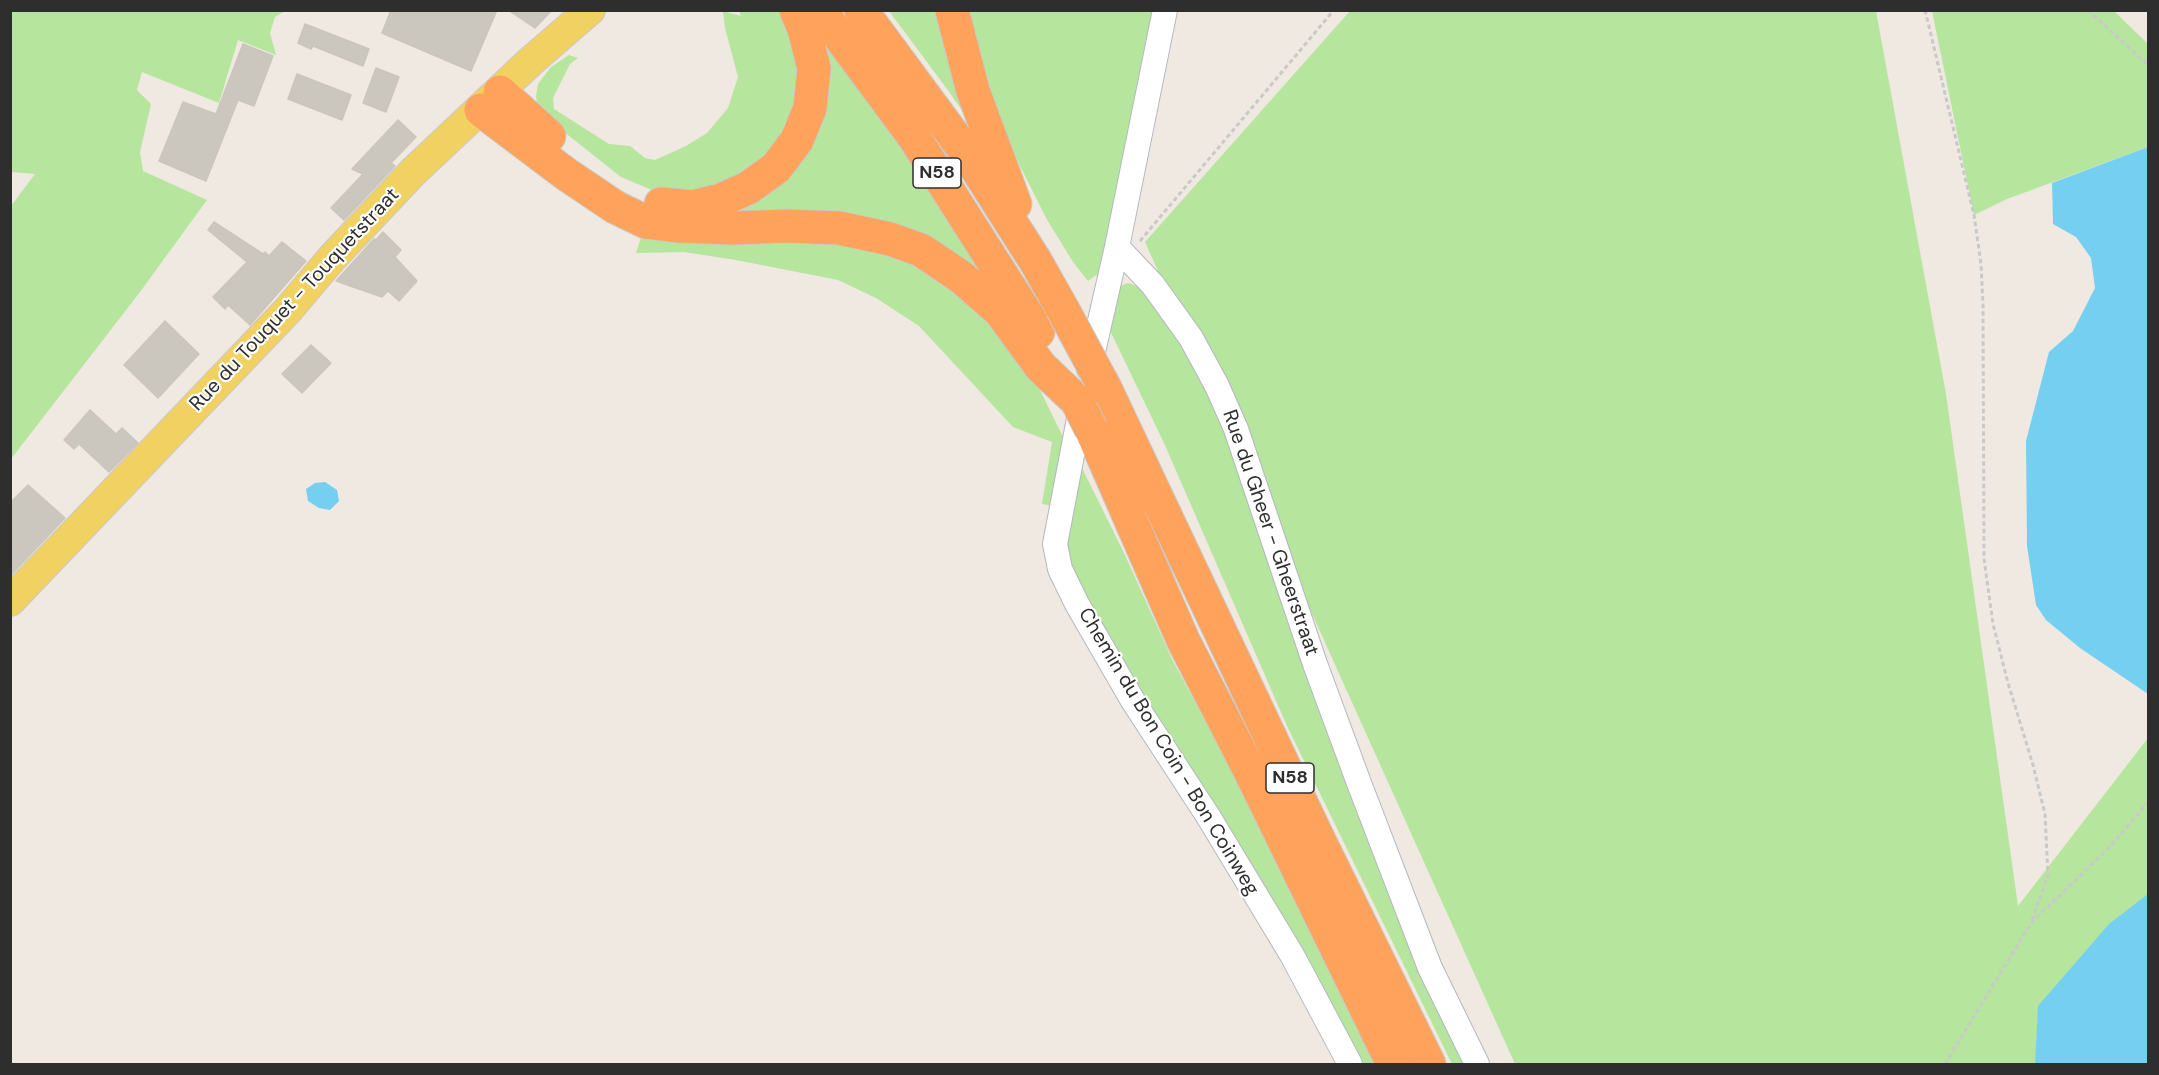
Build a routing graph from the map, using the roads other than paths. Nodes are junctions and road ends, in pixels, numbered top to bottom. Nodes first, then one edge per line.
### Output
1 (590, 10) edge
2 (796, 10) edge
3 (820, 10) edge
4 (861, 10) edge
5 (952, 10) edge
6 (1165, 10) edge
7 (491, 101) junction
8 (1122, 252) junction
9 (1036, 262) junction
10 (1043, 354) junction
11 (1091, 406) junction
12 (10, 601) edge
13 (1350, 1065) edge
14 (1393, 1065) edge
15 (1430, 1065) edge
16 (1477, 1065) edge

1 - 7 main road, Rue du Touquet - Touquetstraat
2 - 7 highway
3 - 10 highway, N58
4 - 9 highway, N58
5 - 9 highway
6 - 8 street
7 - 10 highway
7 - 12 main road, Rue du Touquet - Touquetstraat
8 - 13 street, Chemin du Bon Coin - Bon Coinweg
8 - 16 street, Rue du Gheer - Gheerstraat
9 - 11 highway, N58, bridge
10 - 11 highway, N58
11 - 14 highway, N58
11 - 15 highway, N58

